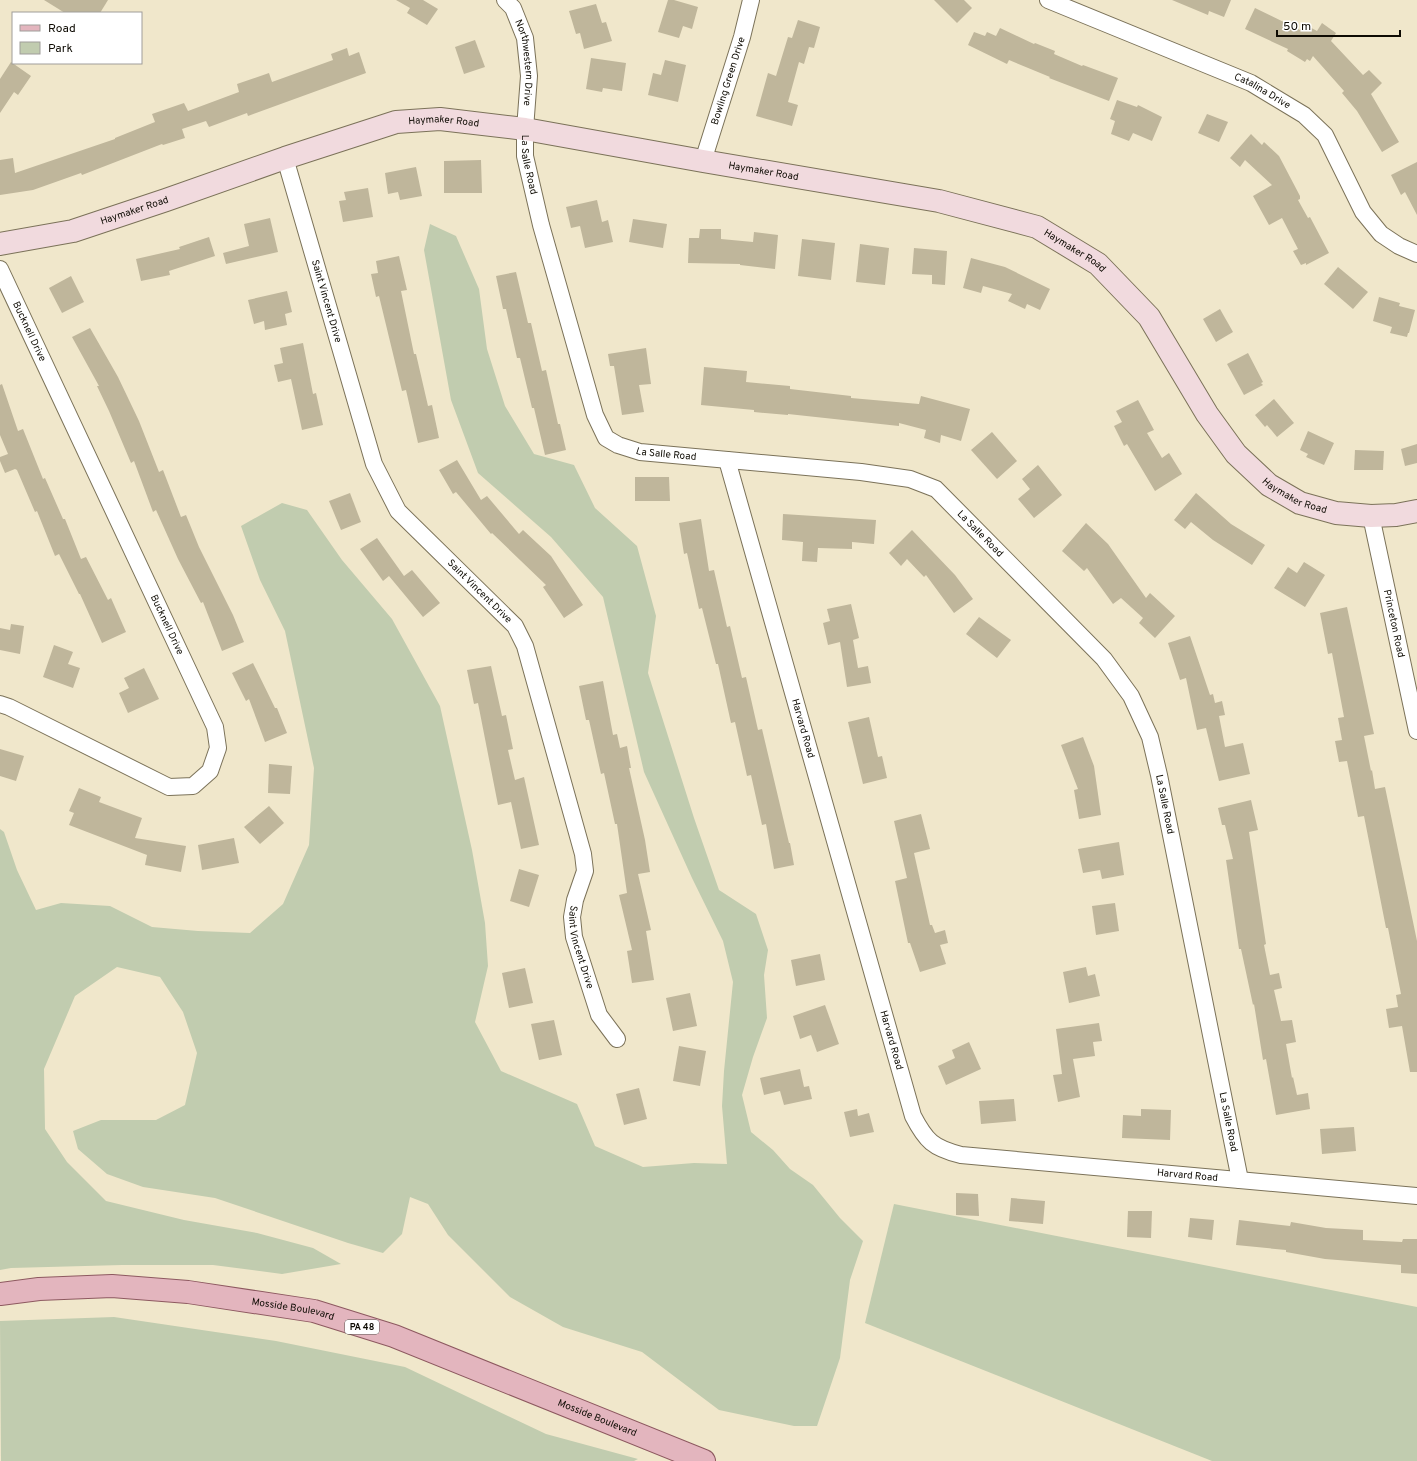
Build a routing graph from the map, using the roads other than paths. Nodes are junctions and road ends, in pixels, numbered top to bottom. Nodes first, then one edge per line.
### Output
1 (505, 0) edge
2 (751, 0) edge
3 (1048, 0) edge
4 (525, 129) junction
5 (285, 158) junction
6 (703, 161) junction
7 (0, 244) edge
8 (1417, 254) edge
9 (0, 269) edge
10 (728, 460) junction
11 (1417, 510) edge
12 (1372, 516) junction
13 (0, 704) edge
14 (1417, 731) edge
15 (617, 1039) dead end
16 (1240, 1180) junction
17 (1417, 1196) edge
18 (0, 1294) edge
19 (704, 1461) edge

1 - 4 street, Northwestern Drive
2 - 6 street, Bowling Green Drive
3 - 8 street, Catalina Drive
4 - 5 main road, Haymaker Road
4 - 6 main road, Haymaker Road
4 - 10 street, La Salle Road
5 - 7 main road, Haymaker Road
5 - 15 street, Saint Vincent Drive
6 - 12 main road, Haymaker Road
9 - 13 street, Bucknell Drive
10 - 16 street, La Salle Road
10 - 16 street, Harvard Road
11 - 12 main road, Haymaker Road
12 - 14 street, Princeton Road
16 - 17 street, Harvard Road
18 - 19 main road, Mosside Boulevard / PA 48

